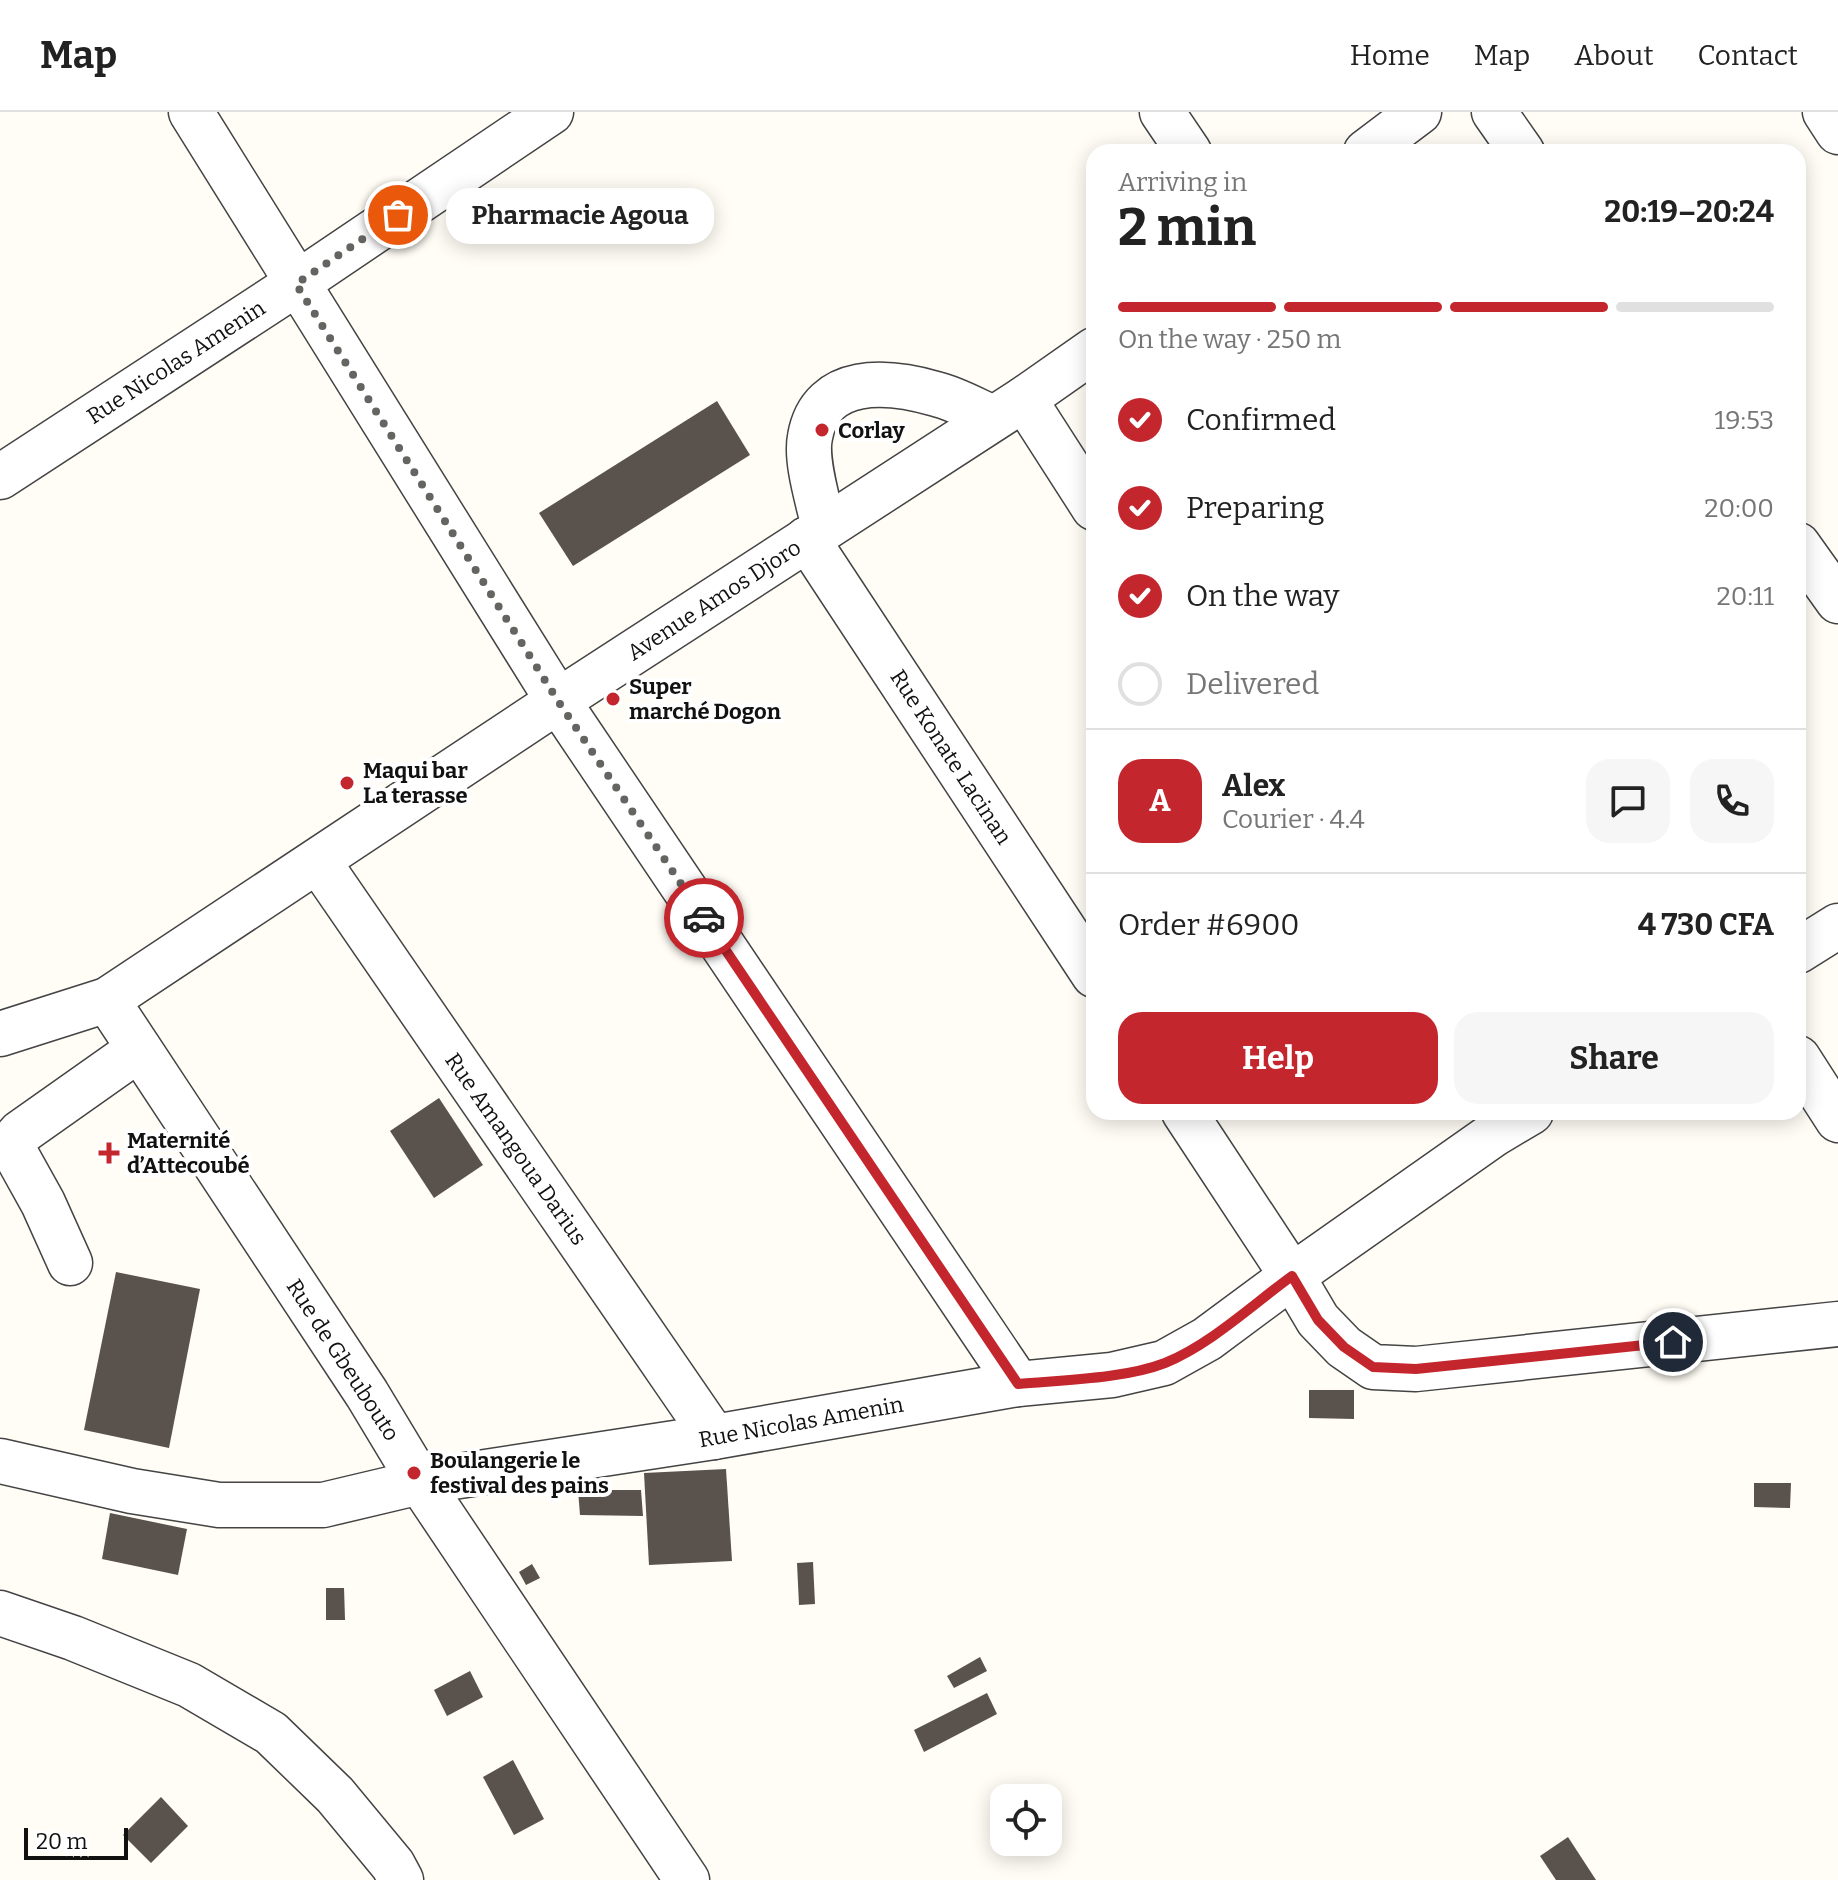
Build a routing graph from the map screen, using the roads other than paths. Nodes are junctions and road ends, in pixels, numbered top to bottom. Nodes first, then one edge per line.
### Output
1 (191, 112) edge
2 (551, 112) edge
3 (1162, 112) edge
4 (1419, 112) edge
5 (1494, 112) edge
6 (1825, 112) edge
7 (1838, 132) edge
8 (1184, 144) edge
9 (1377, 144) edge
10 (1516, 144) edge
11 (296, 284) junction
12 (1086, 355) edge
13 (1009, 408) junction
14 (0, 477) edge
15 (1086, 499) edge
16 (815, 534) junction
17 (1806, 556) edge
18 (1838, 601) edge
19 (558, 701) junction
20 (318, 861) junction
21 (1838, 926) edge
22 (1806, 946) edge
23 (1086, 962) edge
24 (107, 1000) junction
25 (0, 1034) edge
26 (139, 1049) junction
27 (1806, 1070) edge
28 (1189, 1120) edge
29 (1838, 1120) edge
30 (1487, 1123) edge
31 (70, 1263) dead end
32 (1292, 1276) junction
33 (1838, 1324) edge
34 (1018, 1384) junction
35 (714, 1437) junction
36 (0, 1461) edge
37 (420, 1482) junction
38 (0, 1613) edge
39 (401, 1880) edge
40 (687, 1880) edge

1 - 11 street
2 - 11 street, Rue Nicolas Amenin
3 - 8 street
4 - 9 street
5 - 10 street
6 - 7 street
11 - 14 street, Rue Nicolas Amenin
11 - 19 street
12 - 13 street, Avenue Amos Djoro
13 - 15 street
13 - 16 street, Avenue Amos Djoro
13 - 16 street
16 - 19 street, Avenue Amos Djoro
16 - 23 street, Rue Konate Lacinan
17 - 18 street
19 - 20 street, Avenue Amos Djoro
19 - 34 street
20 - 24 street, Avenue Amos Djoro
20 - 35 street, Rue Amangoua Darius
21 - 22 street
24 - 25 street, Avenue Amos Djoro
24 - 26 street, Rue de Gbeubouto
26 - 31 street
26 - 37 street, Rue de Gbeubouto
27 - 29 street
28 - 32 street
30 - 32 street, Rue Nicolas Amenin
32 - 33 street
32 - 34 street, Rue Nicolas Amenin
34 - 35 street, Rue Nicolas Amenin
35 - 37 street, Rue Nicolas Amenin
36 - 37 street, Rue Nicolas Amenin
37 - 40 street, Rue de Gbeubouto
38 - 39 street

